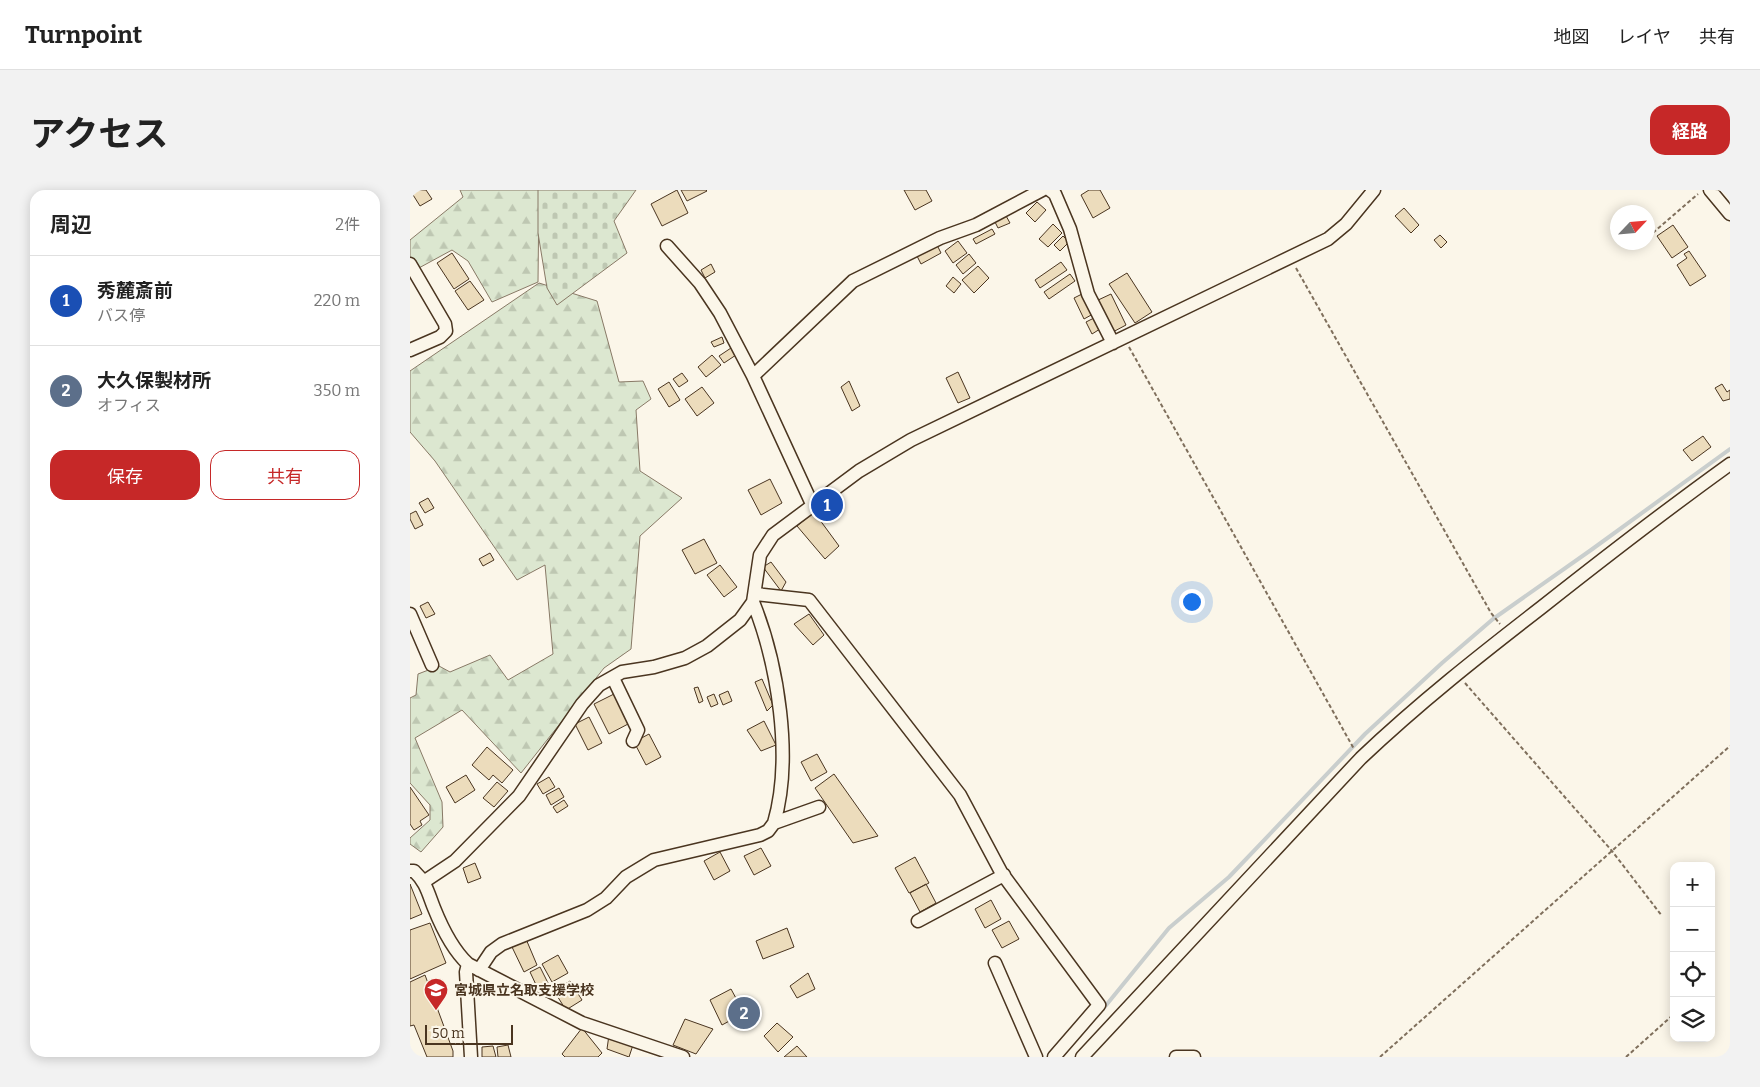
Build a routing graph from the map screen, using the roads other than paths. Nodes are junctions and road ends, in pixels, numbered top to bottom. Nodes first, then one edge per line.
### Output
1 (1042, 190) edge
2 (1050, 190) edge
3 (1374, 190) edge
4 (1710, 190) edge
5 (1730, 214) edge
6 (667, 246) dead end
7 (410, 264) edge
8 (1119, 341) junction
9 (410, 350) edge
10 (753, 376) junction
11 (1730, 464) edge
12 (812, 504) junction
13 (754, 598) junction
14 (410, 614) edge
15 (432, 665) dead end
16 (613, 678) junction
17 (633, 741) dead end
18 (819, 807) dead end
19 (774, 823) junction
20 (410, 871) edge
21 (999, 877) junction
22 (425, 881) junction
23 (918, 920) dead end
24 (994, 963) dead end
25 (474, 967) junction
26 (471, 1057) edge
27 (683, 1057) edge
28 (1036, 1057) edge
29 (1054, 1057) edge
30 (1082, 1057) edge
31 (1176, 1057) edge
32 (1194, 1057) edge

1 - 10 street
2 - 8 street
3 - 8 street
4 - 5 street
6 - 10 street
7 - 9 street
8 - 12 street
10 - 12 street
11 - 30 street
12 - 13 street
13 - 16 street
13 - 19 street
13 - 21 street
14 - 15 street
16 - 17 street
16 - 22 street
18 - 19 street
19 - 25 street
20 - 22 street
21 - 23 street
21 - 29 street
22 - 25 street
24 - 28 street
25 - 26 street
25 - 27 street
31 - 32 street

